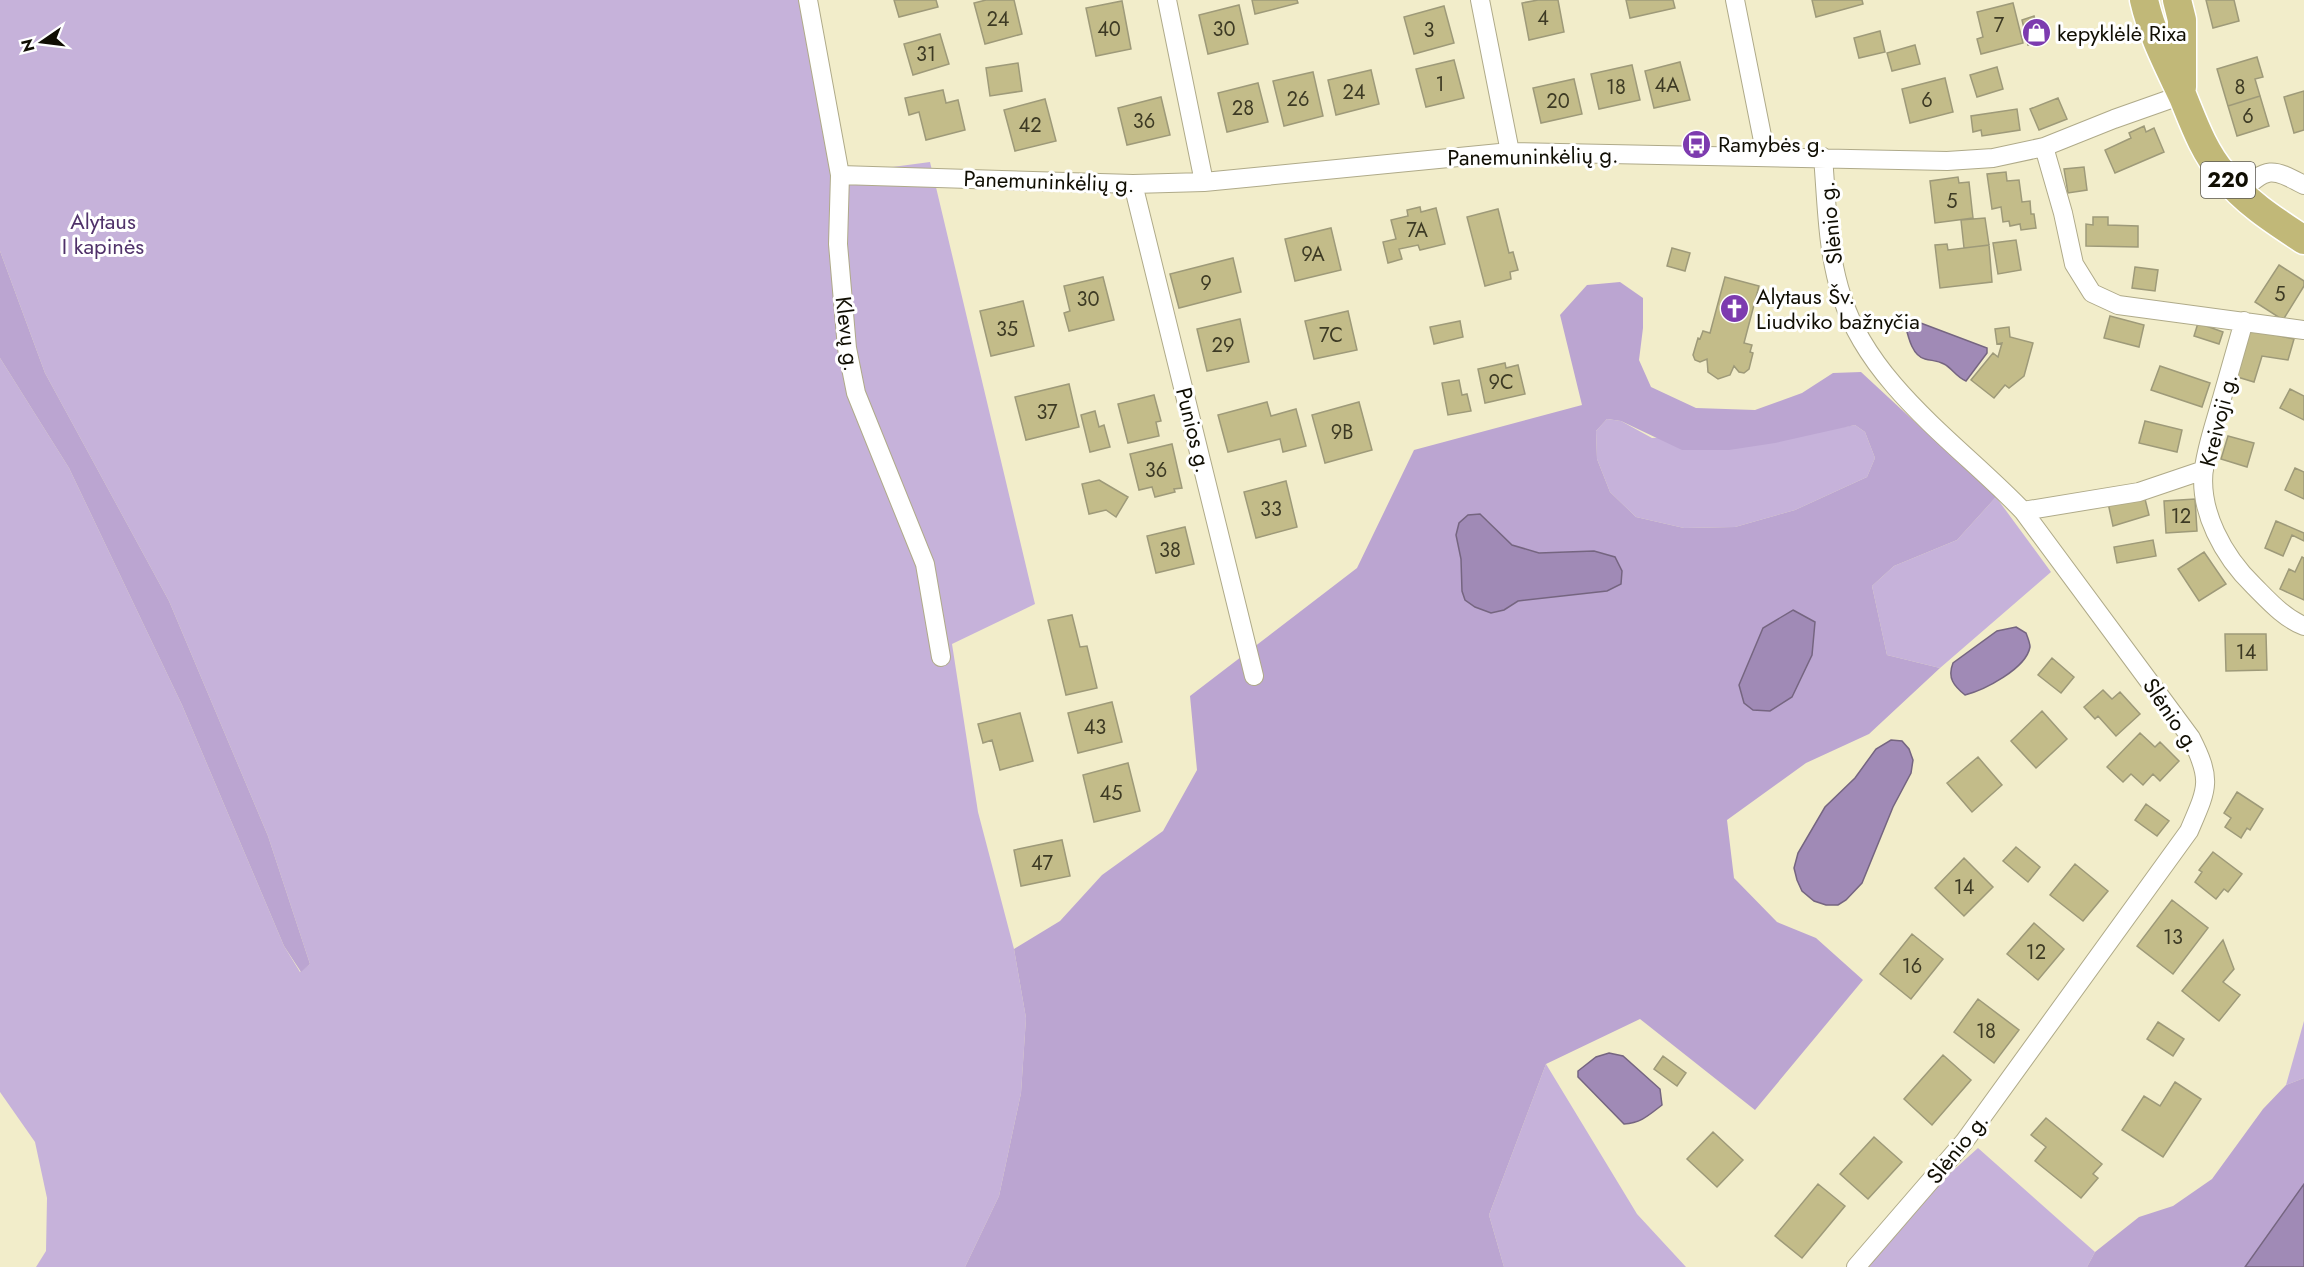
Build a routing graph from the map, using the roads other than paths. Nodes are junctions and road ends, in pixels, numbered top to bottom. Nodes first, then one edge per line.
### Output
1 (808, 0) edge
2 (1167, 0) edge
3 (1480, 0) edge
4 (1735, 0) edge
5 (2144, 0) edge
6 (2177, 0) edge
7 (2182, 95) junction
8 (2044, 147) junction
9 (1510, 152) junction
10 (1766, 156) junction
11 (1823, 157) junction
12 (840, 175) junction
13 (1203, 182) junction
14 (1133, 184) junction
15 (2304, 185) edge
16 (2240, 193) junction
17 (2304, 240) edge
18 (2244, 321) junction
19 (2304, 330) edge
20 (2204, 470) junction
21 (2023, 511) junction
22 (2304, 626) edge
23 (941, 657) dead end
24 (1254, 676) dead end
25 (1856, 1267) edge

1 - 12 street, Klevų g.
2 - 13 street
3 - 9 street
4 - 10 street
5 - 7 main road, 220
6 - 7 main road, 220
7 - 8 street, Panemuninkėlių g.
7 - 16 main road, 220
8 - 11 street, Panemuninkėlių g.
8 - 18 street
9 - 10 street, Panemuninkėlių g.
9 - 13 street, Panemuninkėlių g.
10 - 11 street, Panemuninkėlių g.
11 - 21 street, Slėnio g.
12 - 14 street, Panemuninkėlių g.
12 - 23 street, Klevų g.
13 - 14 street, Panemuninkėlių g.
14 - 24 street, Punios g.
15 - 16 street
16 - 17 main road, 220
18 - 19 street
18 - 20 street, Kreivoji g.
20 - 21 street
20 - 22 street, Kreivoji g.
21 - 25 street, Slėnio g.

